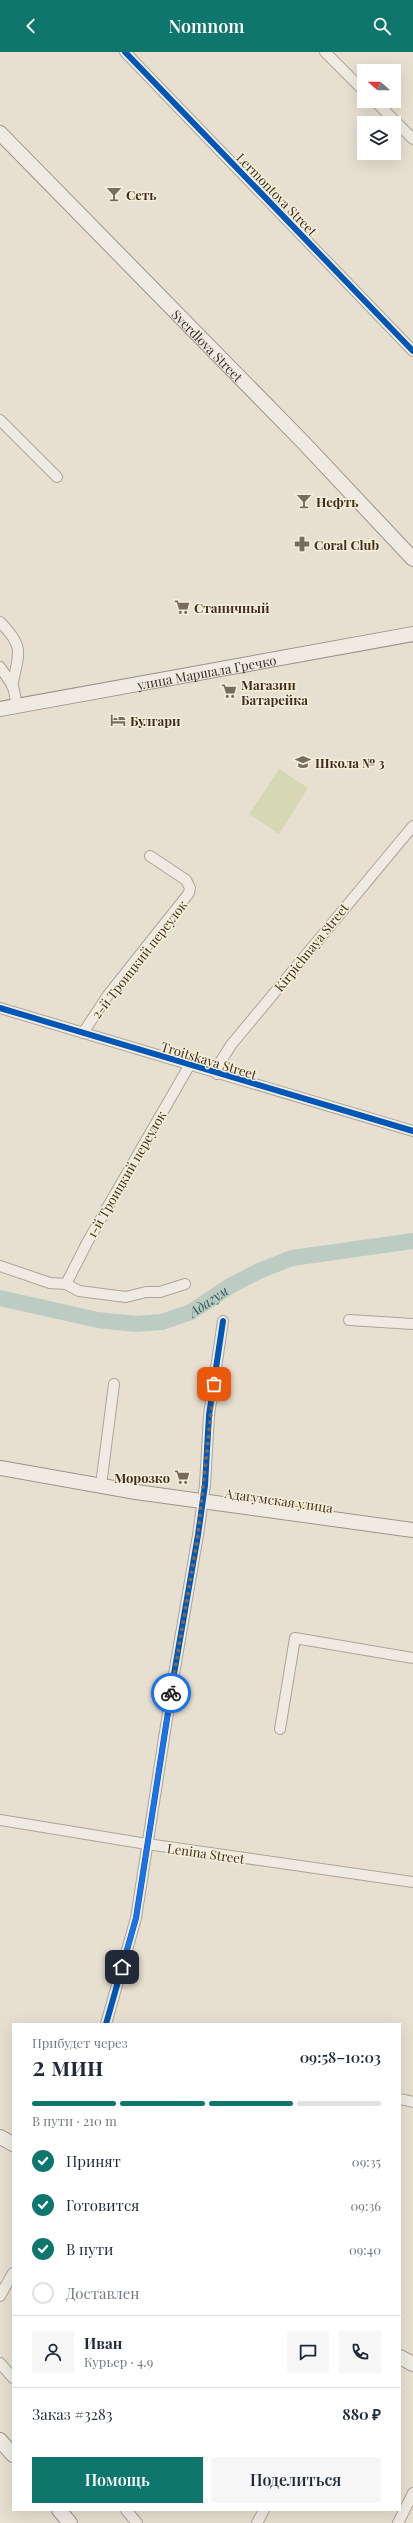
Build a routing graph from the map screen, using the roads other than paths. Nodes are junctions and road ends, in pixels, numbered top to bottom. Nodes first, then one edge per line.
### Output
1 (125, 52) edge
2 (325, 52) edge
3 (357, 84) edge
4 (381, 108) edge
5 (0, 133) edge
6 (413, 139) edge
7 (413, 351) edge
8 (0, 420) edge
9 (57, 477) dead end
10 (413, 559) edge
11 (0, 622) edge
12 (413, 634) edge
13 (0, 667) edge
14 (13, 686) junction
15 (17, 706) junction
16 (0, 710) edge
17 (413, 826) edge
18 (150, 856) dead end
19 (0, 1008) edge
20 (83, 1033) junction
21 (189, 1066) junction
22 (217, 1074) junction
23 (413, 1131) edge
24 (0, 1266) edge
25 (66, 1284) junction
26 (185, 1284) dead end
27 (349, 1320) dead end
28 (223, 1321) dead end
29 (413, 1324) edge
30 (114, 1384) dead end
31 (0, 1468) edge
32 (101, 1485) junction
33 (202, 1501) junction
34 (413, 1530) edge
35 (413, 1658) edge
36 (280, 1729) dead end
37 (0, 1820) edge
38 (147, 1844) junction
39 (413, 1882) edge
40 (107, 2023) edge
41 (401, 2099) edge
42 (413, 2102) edge
43 (0, 2137) edge
44 (12, 2143) edge
45 (12, 2275) edge
46 (0, 2296) edge
47 (401, 2358) edge
48 (0, 2363) edge
49 (413, 2364) edge
50 (12, 2377) edge
51 (0, 2440) edge
52 (12, 2454) edge
53 (413, 2493) edge
54 (60, 2511) edge
55 (127, 2511) edge
56 (263, 2511) edge
57 (70, 2523) edge
58 (137, 2523) edge
59 (257, 2523) edge
60 (398, 2523) edge

1 - 7 street, Lermontova Street
2 - 3 street
4 - 6 street
5 - 10 main road, Sverdlova Street
8 - 9 street
11 - 14 street
12 - 15 main road, улица Маршала Гречко
13 - 14 street
14 - 15 street
15 - 16 main road, улица Маршала Гречко
17 - 22 street, Kirpichnaya Street
18 - 20 street, 2-й Троицкий переулок
19 - 20 street, Troitskaya Street
20 - 21 street, Troitskaya Street
21 - 22 street, Troitskaya Street
21 - 25 street, 1-й Троицкий переулок
22 - 23 street, Troitskaya Street
24 - 25 street
25 - 26 street
27 - 29 street
28 - 33 street
30 - 32 street
31 - 32 main road, Адагумская улица
32 - 33 main road, Адагумская улица
33 - 34 main road, Адагумская улица
33 - 38 street
35 - 36 street
37 - 38 street, Lenina Street
38 - 39 street, Lenina Street
38 - 40 street
41 - 42 street
43 - 44 main road
45 - 46 street
47 - 49 main road
48 - 50 street
51 - 52 main road
53 - 60 street
54 - 57 main road
55 - 58 street
56 - 59 street

